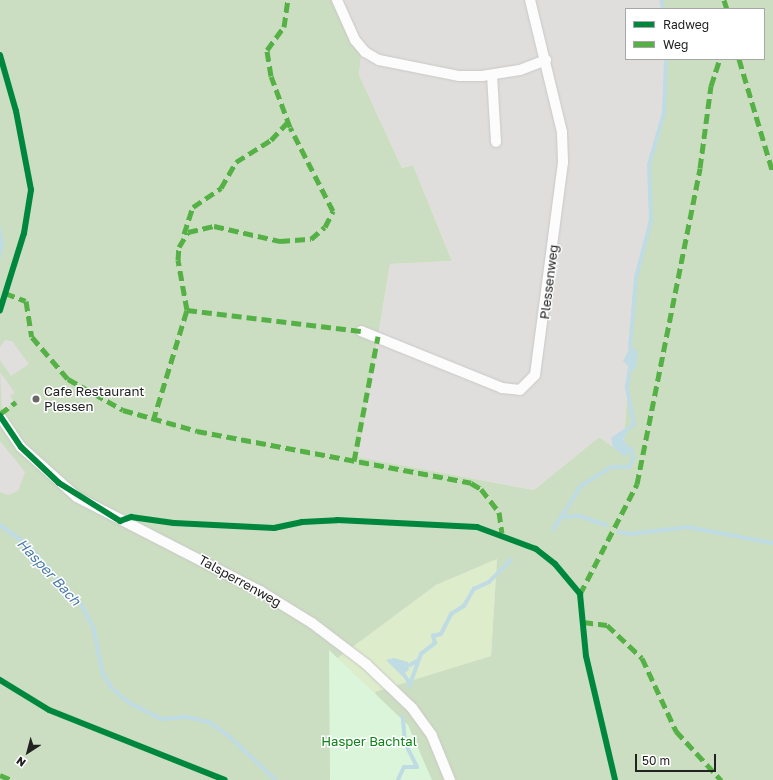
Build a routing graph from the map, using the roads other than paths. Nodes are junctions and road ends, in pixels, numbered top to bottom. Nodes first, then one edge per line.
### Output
1 (337, 0) edge
2 (530, 0) edge
3 (546, 60) junction
4 (492, 75) junction
5 (496, 142) dead end
6 (361, 331) dead end
7 (0, 416) edge
8 (450, 780) edge

1 - 4 street
2 - 3 street, Plessenweg
3 - 4 street
3 - 6 street, Plessenweg
4 - 5 street
7 - 8 street, Talsperrenweg

